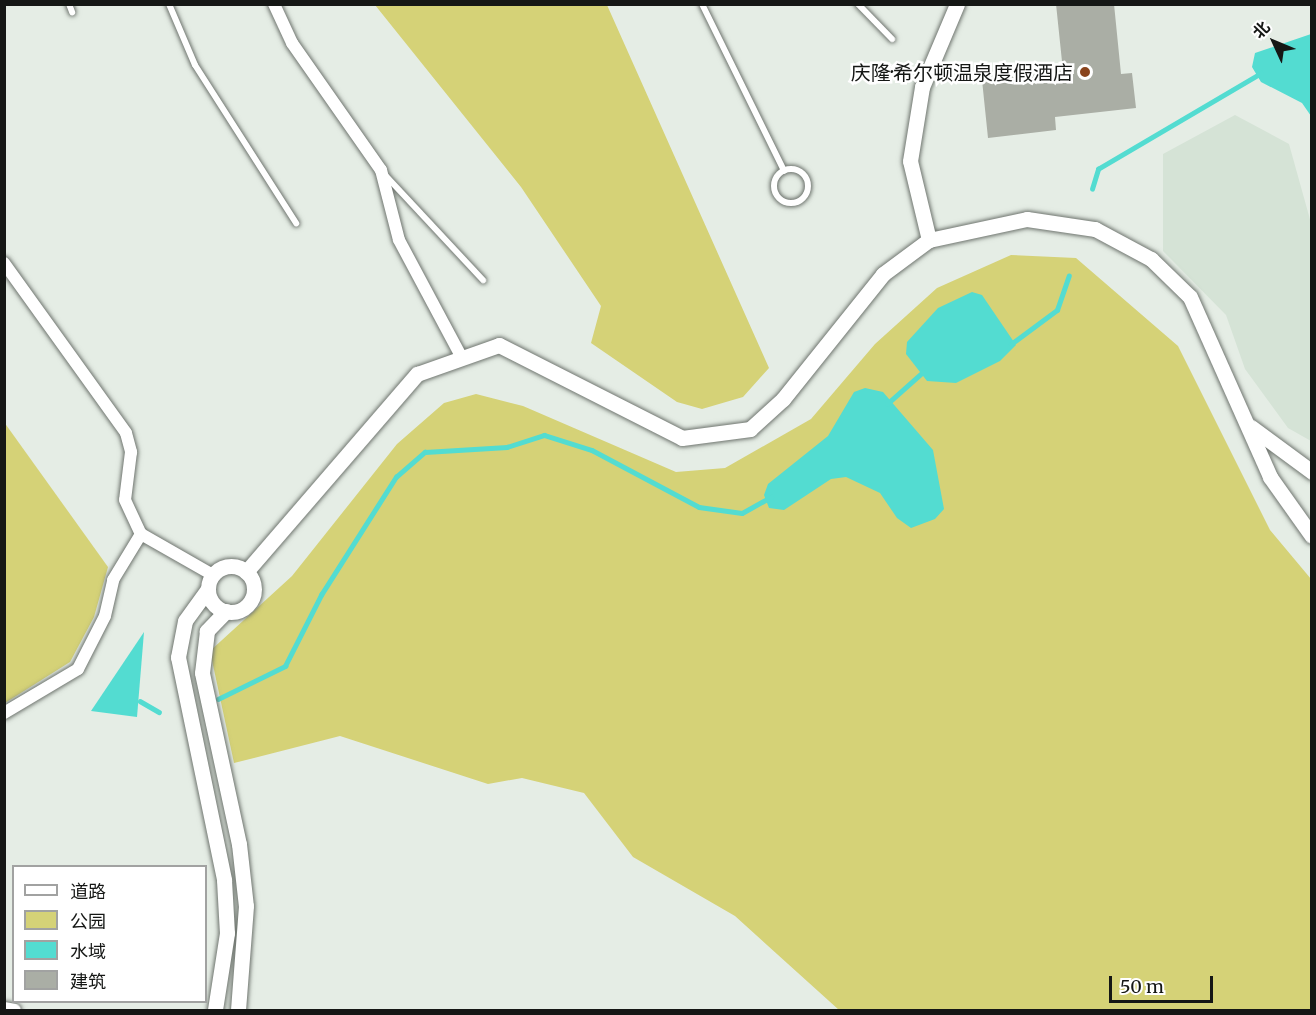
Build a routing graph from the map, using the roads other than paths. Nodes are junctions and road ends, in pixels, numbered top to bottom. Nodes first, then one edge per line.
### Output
1 (69, 4) edge
2 (170, 4) edge
3 (274, 4) edge
4 (702, 4) edge
5 (858, 4) edge
6 (957, 4) edge
7 (72, 12) dead end
8 (892, 39) dead end
9 (381, 170) junction
10 (784, 171) junction
11 (296, 223) dead end
12 (929, 240) junction
13 (4, 263) edge
14 (483, 280) dead end
15 (462, 358) junction
16 (1249, 425) junction
17 (1311, 472) edge
18 (141, 534) junction
19 (1311, 536) edge
20 (246, 572) junction
21 (211, 582) junction
22 (226, 611) junction
23 (4, 713) edge
24 (4, 1008) edge
25 (15, 1011) edge
26 (214, 1011) edge
27 (238, 1011) edge

1 - 7 lane
2 - 11 lane
3 - 9 street
4 - 10 lane
5 - 8 lane
6 - 12 street
9 - 14 lane
9 - 15 street
10 - 10 lane
12 - 15 street
12 - 16 street
13 - 18 street
15 - 20 street
16 - 17 street
16 - 19 street
18 - 21 street
18 - 23 street
20 - 21 street
20 - 22 street
21 - 22 street
21 - 26 street
22 - 27 street
24 - 25 street

